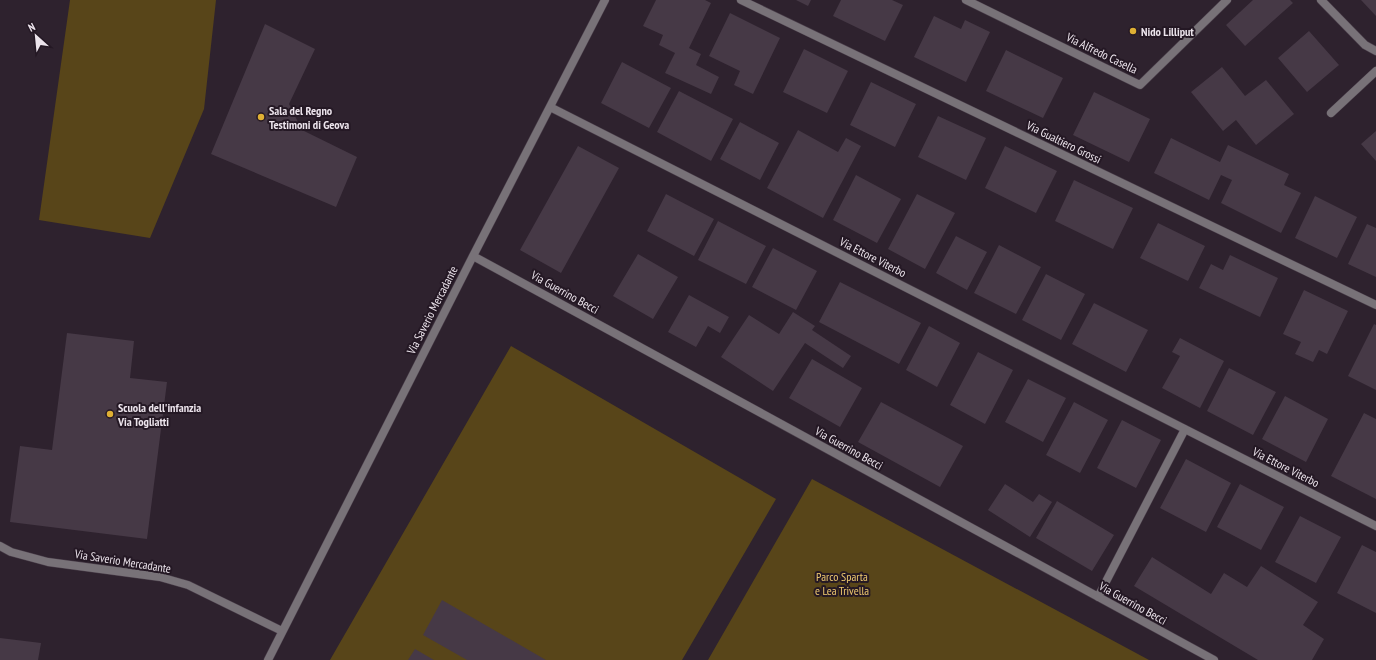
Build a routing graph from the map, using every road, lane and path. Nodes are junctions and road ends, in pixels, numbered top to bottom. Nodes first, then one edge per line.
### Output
1 (605, 0) edge
2 (741, 0) edge
3 (966, 0) edge
4 (1227, 0) edge
5 (1321, 0) edge
6 (1376, 51) edge
7 (1376, 71) edge
8 (550, 107) junction
9 (1331, 113) dead end
10 (473, 256) junction
11 (1376, 305) edge
12 (1185, 429) junction
13 (1376, 526) edge
14 (0, 546) edge
15 (1098, 597) junction
16 (282, 631) junction
17 (268, 660) edge
18 (1214, 660) edge

1 - 8 street, Via Saverio Mercadante
2 - 11 street, Via Gualtiero Grossi
3 - 4 street, Via Alfredo Casella
5 - 6 street
7 - 9 street
8 - 10 street, Via Saverio Mercadante
8 - 12 street, Via Ettore Viterbo
10 - 15 street, Via Guerrino Becci
10 - 16 street, Via Saverio Mercadante
12 - 13 street, Via Ettore Viterbo
12 - 15 street
14 - 16 street, Via Saverio Mercadante
15 - 18 street, Via Guerrino Becci
16 - 17 street, Via Saverio Mercadante

